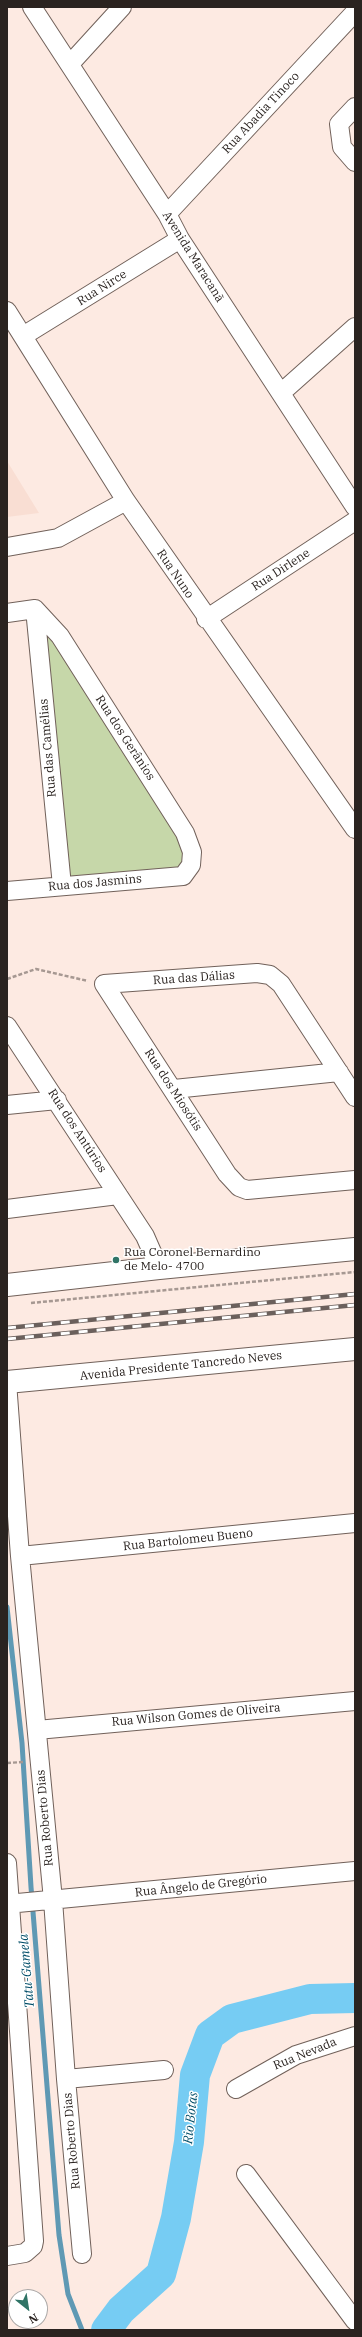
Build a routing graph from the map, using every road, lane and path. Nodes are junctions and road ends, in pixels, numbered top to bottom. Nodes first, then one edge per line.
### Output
1 (32, 7) edge
2 (122, 7) edge
3 (355, 12) edge
4 (70, 64) junction
5 (355, 107) edge
6 (355, 162) edge
7 (167, 214) junction
8 (180, 239) junction
9 (7, 311) edge
10 (355, 327) edge
11 (23, 336) junction
12 (281, 393) junction
13 (126, 501) junction
14 (355, 507) edge
15 (355, 521) edge
16 (7, 547) edge
17 (35, 609) junction
18 (7, 613) edge
19 (206, 619) junction
20 (355, 829) edge
21 (183, 876) joint
22 (62, 886) junction
23 (7, 891) edge
24 (7, 979) edge
25 (104, 984) junction
26 (7, 1026) edge
27 (339, 1072) junction
28 (174, 1090) junction
29 (355, 1097) edge
30 (57, 1100) junction
31 (7, 1105) edge
32 (355, 1180) edge
33 (118, 1195) junction
34 (7, 1209) edge
35 (355, 1249) edge
36 (159, 1268) junction
37 (355, 1272) edge
38 (7, 1286) edge
39 (23, 1304) dead end
40 (355, 1349) edge
41 (7, 1382) edge
42 (355, 1523) edge
43 (20, 1556) junction
44 (355, 1701) edge
45 (37, 1730) junction
46 (7, 1863) edge
47 (355, 1871) edge
48 (50, 1901) junction
49 (11, 1903) edge
50 (355, 2036) edge
51 (164, 2070) dead end
52 (66, 2079) junction
53 (15, 2082) edge
54 (236, 2089) dead end
55 (246, 2174) dead end
56 (82, 2254) dead end
57 (13, 2255) edge
58 (355, 2321) edge

1 - 4 street, Avenida Maracanã
2 - 4 street
3 - 7 street, Rua Abadia Tinoco
4 - 7 street, Avenida Maracanã
5 - 6 street
7 - 8 street, Avenida Maracanã
8 - 11 street, Rua Nirce
8 - 12 street, Avenida Maracanã
9 - 11 street, Rua Nuno
10 - 12 street
11 - 13 street, Rua Nuno
12 - 14 street, Avenida Maracanã
13 - 16 street
13 - 19 street, Rua Nuno
15 - 19 street, Rua Dirlene
17 - 18 street
17 - 21 street, Rua dos Gerânios
17 - 22 street, Rua das Camélias
19 - 20 street, Rua Nuno
21 - 22 street, Rua dos Jasmins
22 - 23 street, Rua dos Jasmins
24 - 25 path
25 - 27 street, Rua das Dálias
25 - 28 street, Rua dos Miosótis
26 - 30 street, Rua dos Antúrios
27 - 28 street
27 - 29 street
28 - 32 street, Rua dos Miosótis
30 - 31 street
30 - 33 street, Rua dos Antúrios
33 - 34 street
33 - 36 street, Rua dos Antúrios
35 - 36 main road
36 - 38 main road
37 - 39 path
40 - 41 main road, Avenida Presidente Tancredo Neves
41 - 43 street, Rua Roberto Dias
42 - 43 street, Rua Bartolomeu Bueno
43 - 45 street, Rua Roberto Dias
44 - 45 street, Rua Wilson Gomes de Oliveira
45 - 48 street, Rua Roberto Dias
46 - 49 street
47 - 48 street, Rua Ângelo de Gregório
48 - 49 street, Rua Ângelo de Gregório
48 - 52 street, Rua Roberto Dias
49 - 53 street
50 - 54 street, Rua Nevada
51 - 52 street
52 - 56 street, Rua Roberto Dias
53 - 57 street
55 - 58 street

